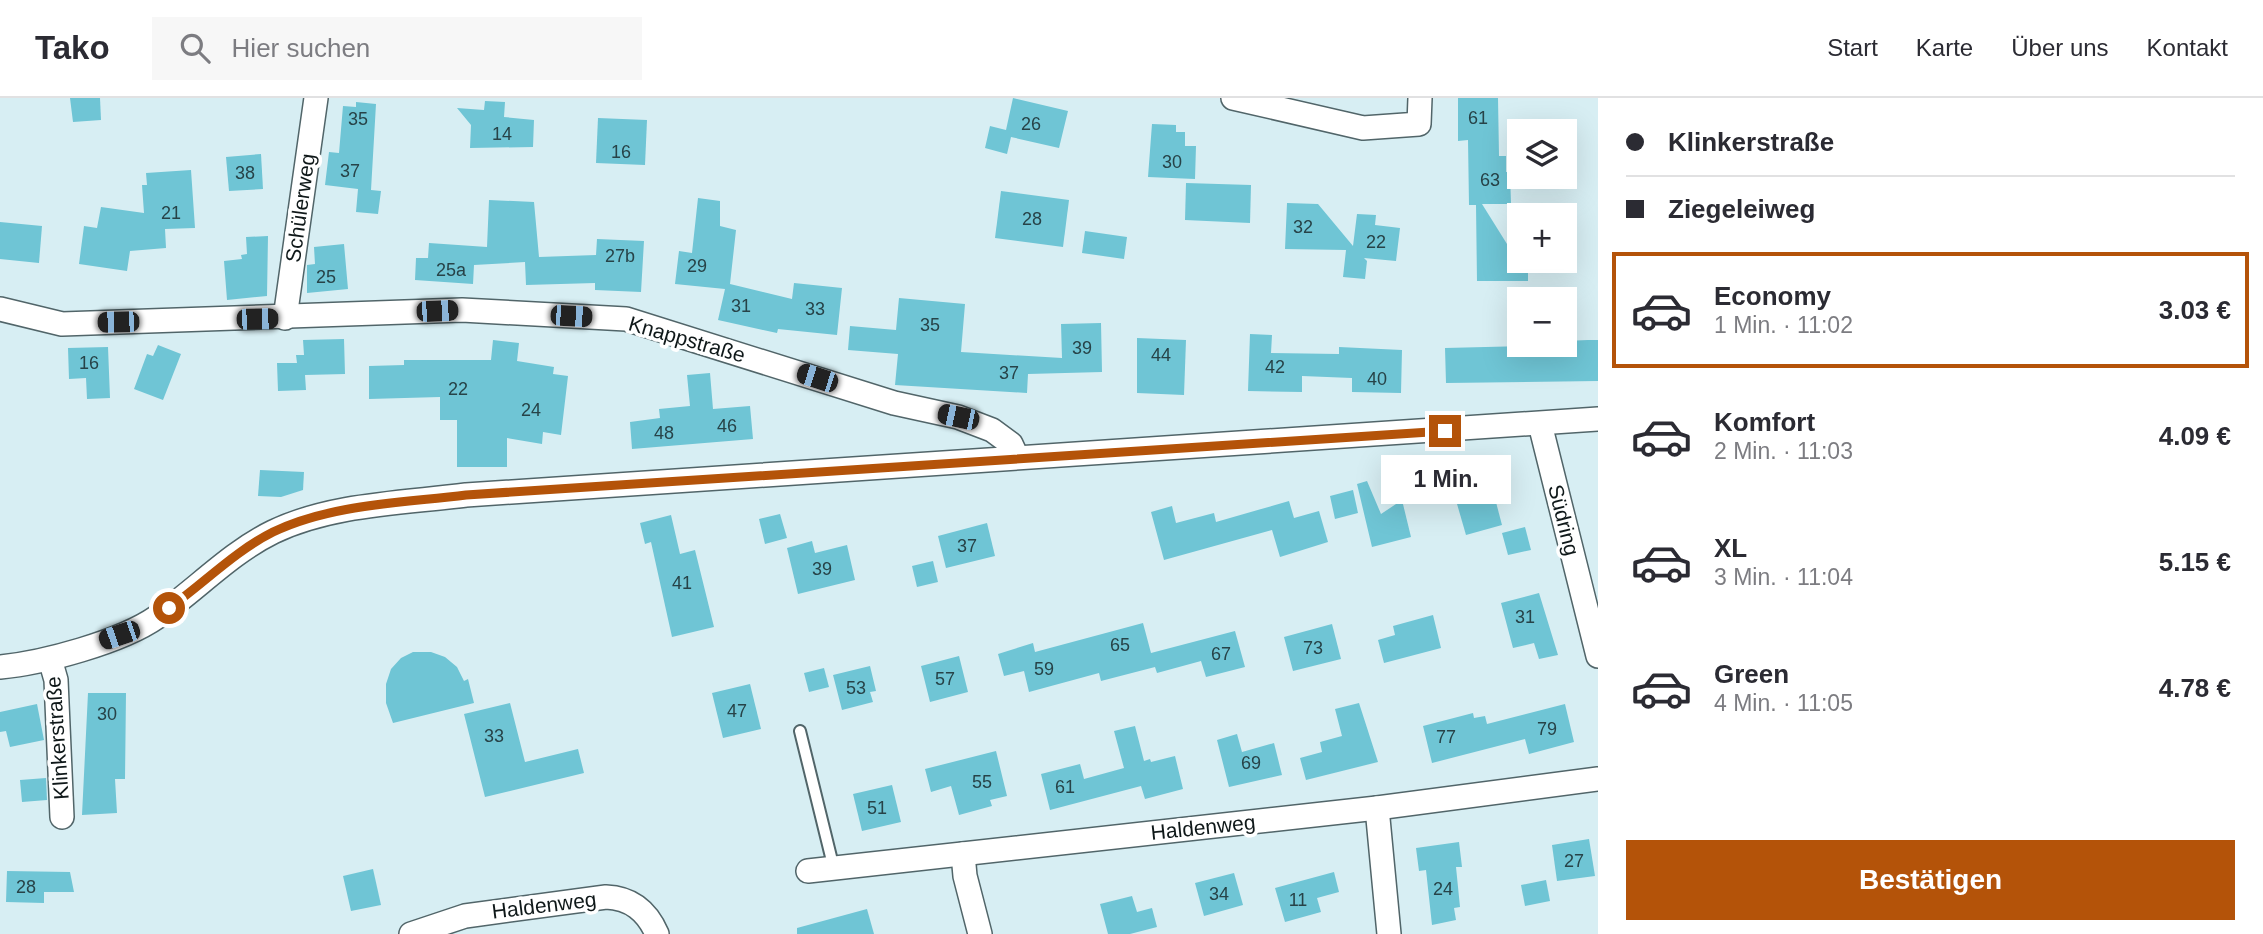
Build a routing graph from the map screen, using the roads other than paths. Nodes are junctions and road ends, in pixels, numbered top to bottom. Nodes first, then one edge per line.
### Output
1 (316, 98) edge
2 (1234, 98) edge
3 (1420, 98) edge
4 (0, 309) edge
5 (285, 318) junction
6 (1598, 419) edge
7 (1540, 424) junction
8 (1017, 457) junction
9 (1598, 656) edge
10 (50, 659) junction
11 (0, 667) edge
12 (800, 731) dead end
13 (1598, 779) edge
14 (1377, 808) junction
15 (62, 817) dead end
16 (963, 854) junction
17 (834, 869) junction
18 (808, 871) dead end
19 (411, 934) edge
20 (657, 934) edge
21 (981, 934) edge
22 (1389, 934) edge

1 - 5 street, Schülerweg
2 - 3 street
4 - 5 street, Knappstraße
5 - 8 street, Knappstraße
6 - 7 street, Klinkerstraße
7 - 8 street, Klinkerstraße
7 - 9 street, Südring
8 - 10 street, Klinkerstraße
10 - 11 street, Klinkerstraße
10 - 15 street, Klinkerstraße
12 - 17 lane
13 - 14 street, Haldenweg
14 - 16 street, Haldenweg
14 - 22 street
16 - 17 street, Haldenweg
16 - 21 street
17 - 18 street, Haldenweg
19 - 20 street, Haldenweg

